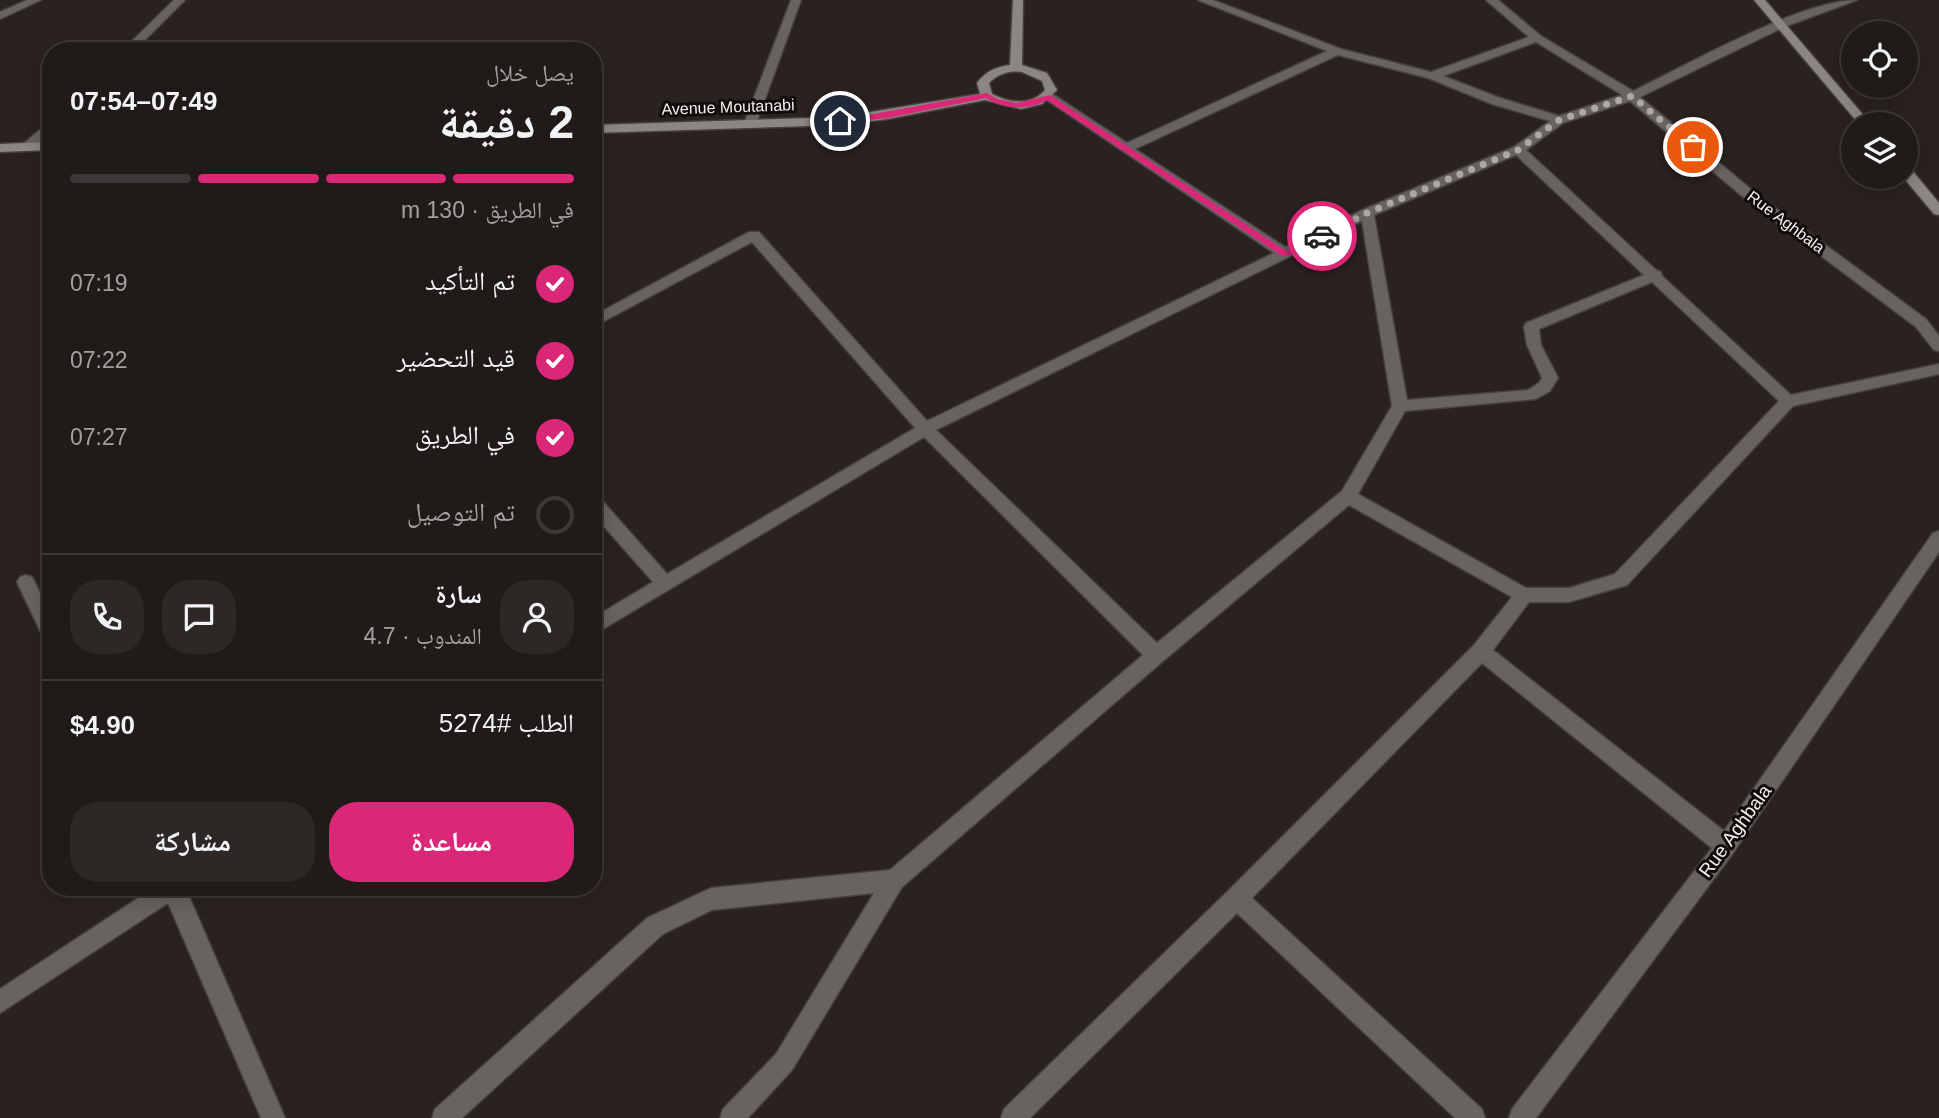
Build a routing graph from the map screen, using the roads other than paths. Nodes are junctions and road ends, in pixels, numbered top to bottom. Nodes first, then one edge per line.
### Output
1 (36, 0) edge
2 (180, 0) edge
3 (796, 0) edge
4 (1018, 0) edge
5 (1203, 0) edge
6 (1491, 0) edge
7 (1759, 0) edge
8 (1852, 0) edge
9 (0, 16) edge
10 (1780, 25) junction
11 (1537, 38) junction
12 (136, 42) edge
13 (1337, 51) junction
14 (1016, 68) junction
15 (1432, 76) junction
16 (987, 96) junction
17 (1047, 96) junction
18 (1632, 96) junction
19 (1855, 112) edge
20 (1559, 120) junction
21 (750, 124) junction
22 (602, 129) edge
23 (42, 133) edge
24 (42, 146) edge
25 (27, 147) junction
26 (0, 148) edge
27 (1126, 148) junction
28 (1518, 150) junction
29 (1918, 186) edge
30 (1939, 211) edge
31 (1367, 213) junction
32 (1286, 254) junction
33 (1656, 275) junction
34 (602, 317) edge
35 (1939, 346) edge
36 (1939, 369) edge
37 (1788, 401) junction
38 (1400, 406) junction
39 (925, 429) junction
40 (1348, 496) junction
41 (602, 512) edge
42 (1939, 538) edge
43 (26, 582) dead end
44 (664, 583) junction
45 (1524, 595) junction
46 (42, 615) edge
47 (602, 621) edge
48 (1481, 651) junction
49 (1156, 655) junction
50 (1726, 846) junction
51 (894, 880) junction
52 (161, 896) edge
53 (176, 896) edge
54 (1237, 898) junction
55 (0, 1002) edge
56 (273, 1118) edge
57 (444, 1118) edge
58 (732, 1118) edge
59 (1013, 1118) edge
60 (1473, 1118) edge
61 (1521, 1118) edge

1 - 9 street
2 - 12 street
3 - 21 street
4 - 14 street
5 - 13 street
6 - 11 street, Rue Aghbala
7 - 10 street
8 - 10 street
10 - 18 street
10 - 19 street
11 - 15 street
11 - 18 street, Rue Aghbala
13 - 15 street
13 - 27 street
14 - 16 street
14 - 17 street
15 - 20 street
16 - 17 street
16 - 21 street, Avenue Moutanabi
17 - 27 street
18 - 20 street
18 - 35 street, Rue Aghbala
20 - 28 street
21 - 22 street, Avenue Moutanabi
23 - 25 street
24 - 25 street
25 - 26 street
27 - 32 street
28 - 31 street
28 - 33 street
29 - 30 street
31 - 32 street
31 - 38 street
32 - 39 street
33 - 37 street
33 - 38 street
34 - 39 street
36 - 37 street
37 - 45 street
38 - 40 street
39 - 44 street
39 - 49 street
40 - 45 street
40 - 49 street
41 - 44 street
42 - 50 street, Rue Aghbala
43 - 46 street
44 - 47 street
45 - 48 street
48 - 50 street
48 - 54 street
49 - 51 street
50 - 61 street, Rue Aghbala
51 - 57 street
51 - 58 street
52 - 55 street
53 - 56 street
54 - 59 street
54 - 60 street

